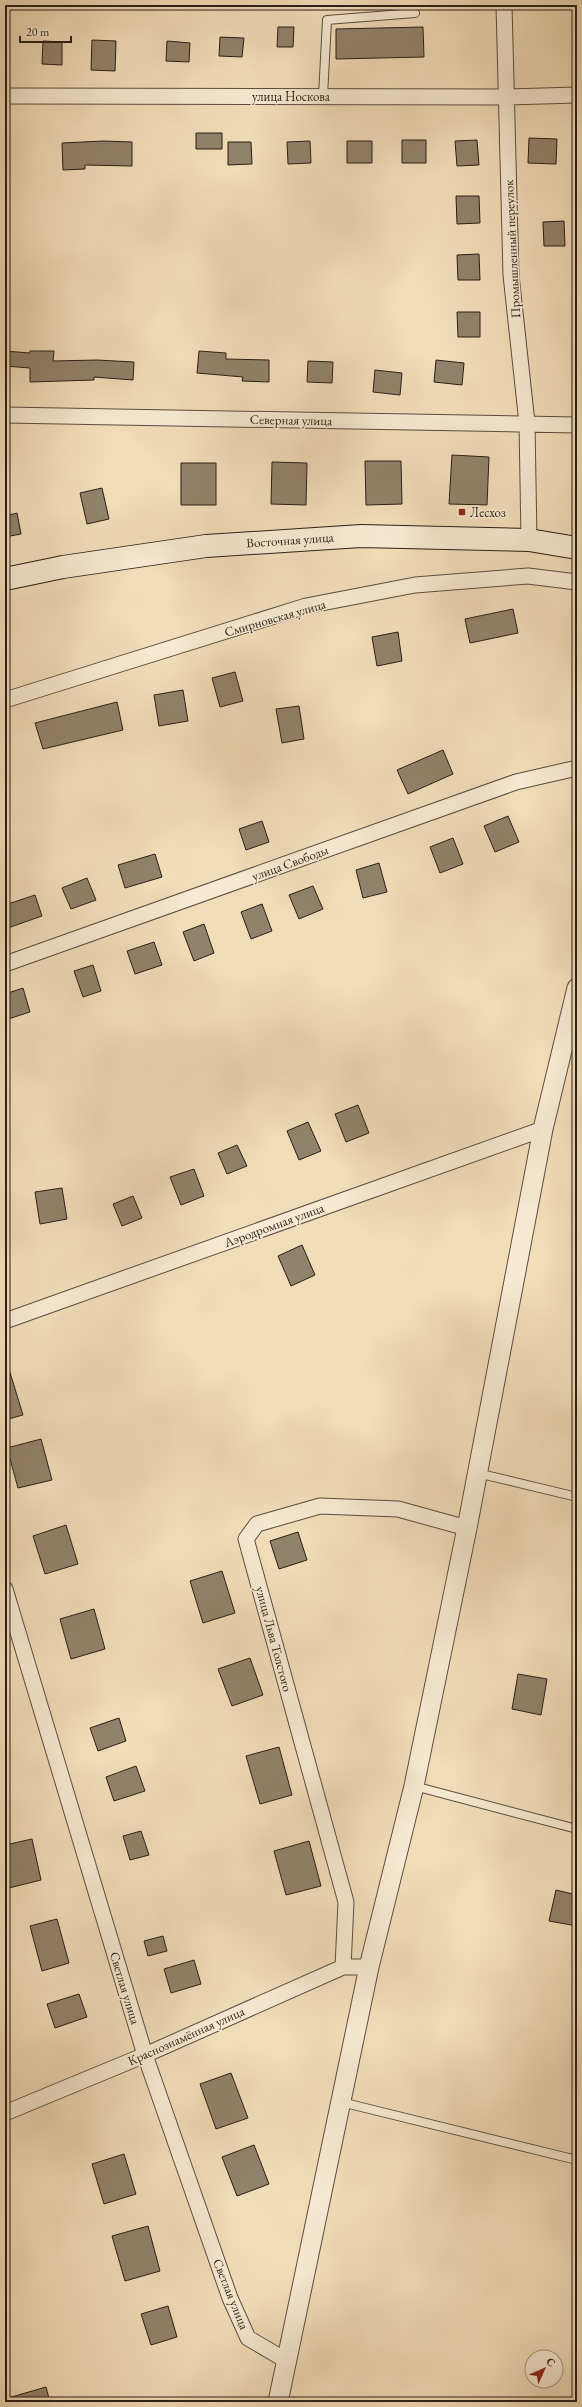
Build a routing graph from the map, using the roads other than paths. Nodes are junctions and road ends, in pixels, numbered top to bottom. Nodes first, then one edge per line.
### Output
1 (504, 5) edge
2 (415, 13) dead end
3 (577, 95) edge
4 (5, 96) edge
5 (323, 96) junction
6 (506, 97) junction
7 (5, 415) edge
8 (527, 423) junction
9 (577, 425) edge
10 (529, 540) junction
11 (577, 548) edge
12 (5, 579) edge
13 (577, 582) edge
14 (5, 700) edge
15 (577, 768) edge
16 (5, 964) edge
17 (577, 988) edge
18 (543, 1129) junction
19 (5, 1321) edge
20 (477, 1474) junction
21 (577, 1498) edge
22 (467, 1528) junction
23 (5, 1589) edge
24 (414, 1786) junction
25 (577, 1829) edge
26 (343, 1967) junction
27 (369, 1967) junction
28 (145, 2055) junction
29 (341, 2102) junction
30 (5, 2113) edge
31 (577, 2160) edge
32 (287, 2361) junction
33 (278, 2402) edge

1 - 6 street, Промышленный переулок
2 - 5 lane
3 - 6 street, улица Носкова
4 - 5 street, улица Носкова
5 - 6 street, улица Носкова
6 - 8 street, Промышленный переулок
7 - 8 street, Северная улица
8 - 9 street, Северная улица
8 - 10 street, Промышленный переулок
10 - 11 main road, Восточная улица
10 - 12 main road, Восточная улица
13 - 14 street, Смирновская улица
15 - 16 street, улица Свободы
17 - 18 street
18 - 19 street, Аэродромная улица
18 - 20 street
20 - 21 lane
20 - 22 street
22 - 24 street
22 - 26 street, улица Льва Толстого
23 - 28 street, Светлая улица
24 - 25 lane
24 - 27 street
26 - 27 street, Краснознамённая улица
26 - 28 street, Краснознамённая улица
27 - 29 street
28 - 30 street, Краснознамённая улица
28 - 32 street, Светлая улица
29 - 31 lane
29 - 32 street
32 - 33 street

